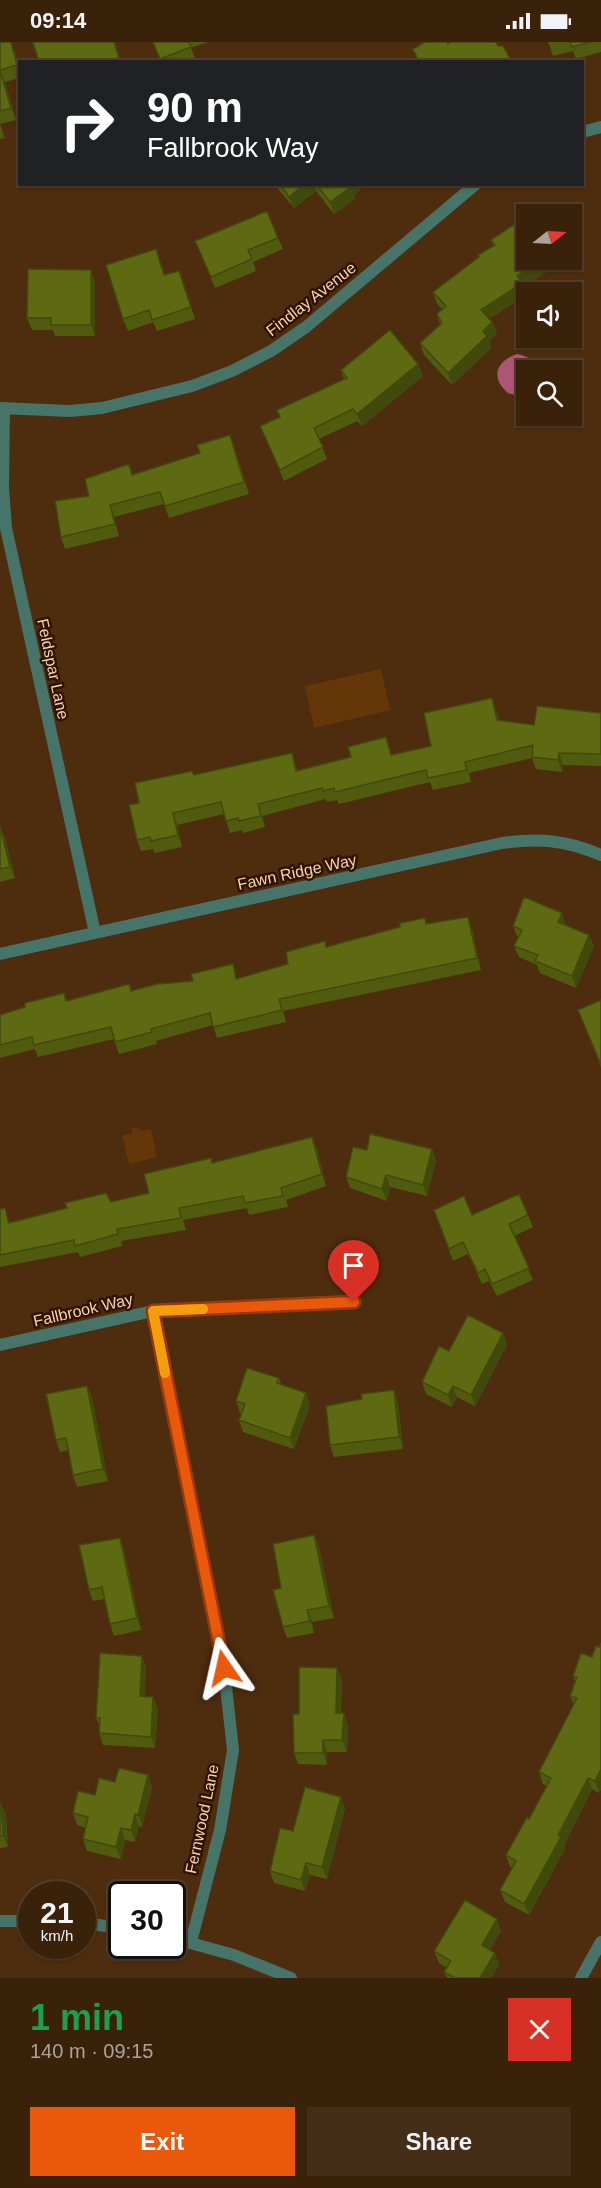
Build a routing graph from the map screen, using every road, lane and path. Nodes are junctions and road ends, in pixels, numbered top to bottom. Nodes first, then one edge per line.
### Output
1 (601, 127) edge
2 (584, 131) edge
3 (474, 186) edge
4 (2, 409) edge
5 (601, 855) edge
6 (95, 933) junction
7 (0, 954) edge
8 (354, 1302) dead end
9 (153, 1311) junction
10 (0, 1345) edge
11 (0, 1921) edge
12 (18, 1921) edge
13 (186, 1941) edge
14 (601, 1941) edge
15 (191, 1942) junction
16 (291, 1978) edge
17 (581, 1978) edge

1 - 2 street
3 - 4 street, Findlay Avenue
4 - 6 street, Feldspar Lane
5 - 6 street, Fawn Ridge Way
6 - 7 street, Fawn Ridge Way
8 - 9 street, Fallbrook Way
9 - 10 street, Fallbrook Way
9 - 15 street, Fernwood Lane
11 - 12 street
13 - 15 street
14 - 17 street
15 - 16 street

